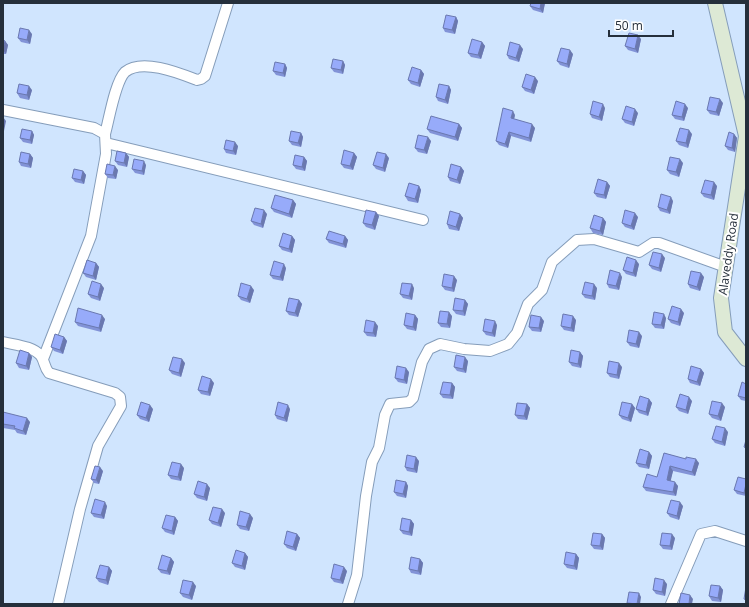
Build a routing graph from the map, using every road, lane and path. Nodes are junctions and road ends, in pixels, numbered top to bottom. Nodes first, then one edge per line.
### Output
1 (228, 3) edge
2 (715, 3) edge
3 (3, 110) edge
4 (106, 138) junction
5 (422, 220) dead end
6 (726, 267) junction
7 (3, 342) edge
8 (43, 359) junction
9 (746, 359) edge
10 (746, 541) edge
11 (58, 604) edge
12 (348, 604) edge
13 (671, 604) edge

1 - 4 street
2 - 6 street, Alaveddy Road
3 - 4 street
4 - 5 street
4 - 8 street
6 - 9 street, Alaveddy Road
6 - 12 street
7 - 8 street
8 - 11 street
10 - 13 street

